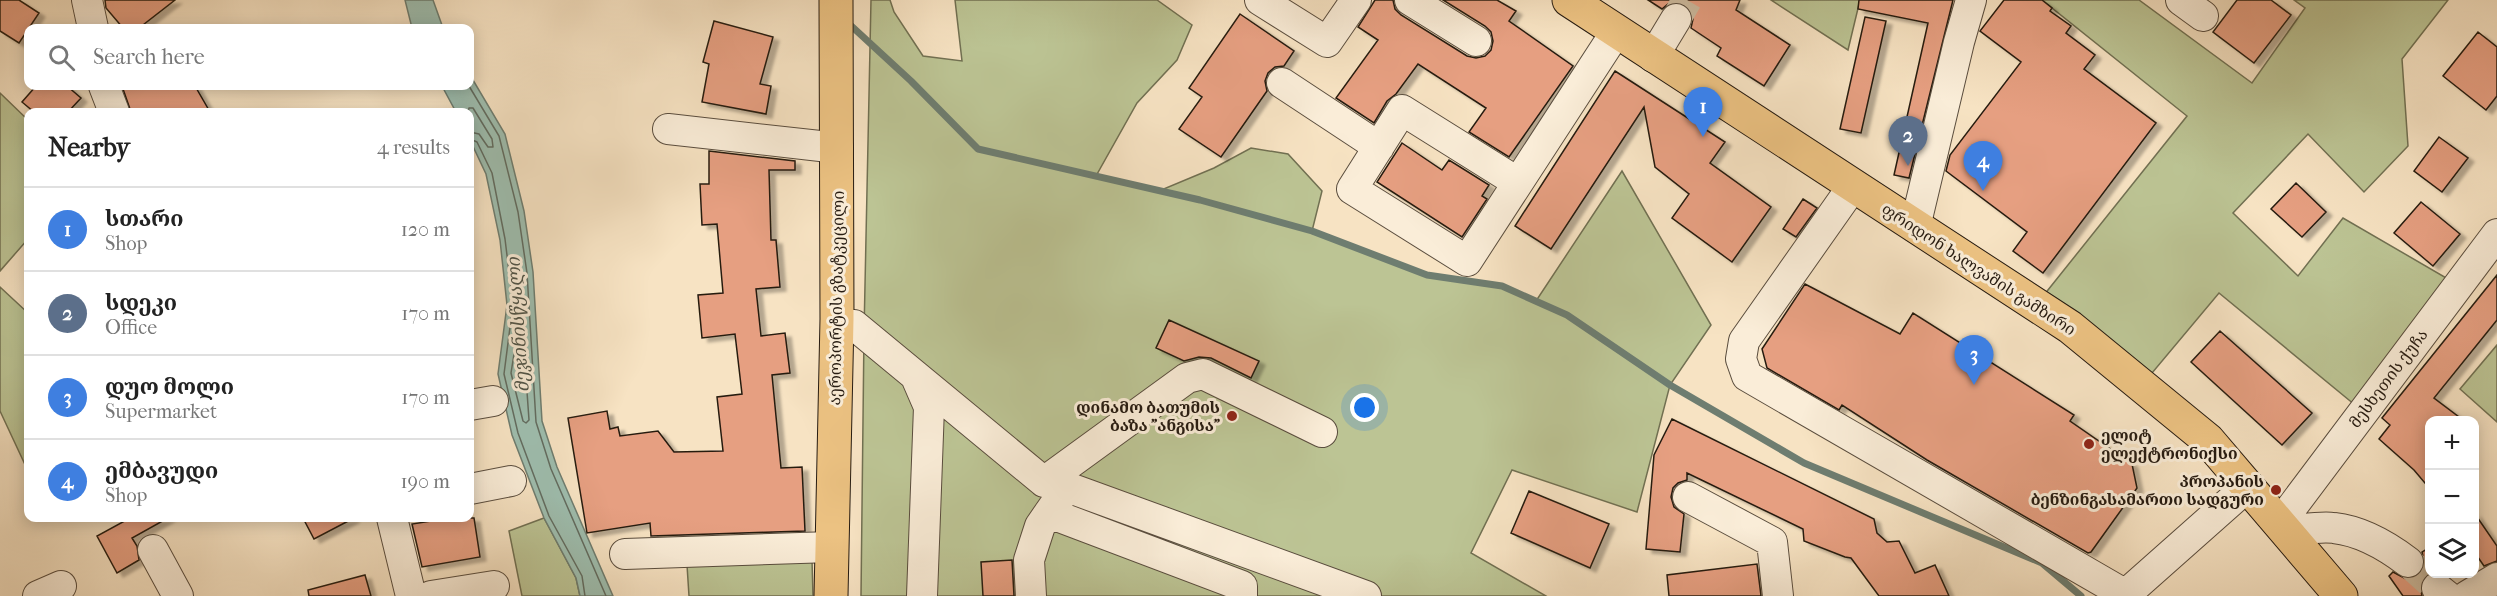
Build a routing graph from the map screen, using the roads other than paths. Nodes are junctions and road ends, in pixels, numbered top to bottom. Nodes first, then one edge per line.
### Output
1 (87, 0) edge
2 (836, 0) edge
3 (858, 0) edge
4 (1260, 0) edge
5 (1356, 0) edge
6 (1410, 0) edge
7 (1569, 0) edge
8 (1971, 0) edge
9 (1605, 17) edge
10 (1676, 19) tunnel mouth
11 (92, 24) edge
12 (1476, 40) dead end
13 (1653, 57) junction
14 (848, 70) junction
15 (1282, 83) dead end
16 (106, 90) edge
17 (112, 108) edge
18 (668, 129) dead end
19 (1379, 147) junction
20 (838, 148) junction
21 (1517, 182) junction
22 (1853, 186) junction
23 (1915, 227) junction
24 (2497, 234) edge
25 (854, 325) junction
26 (916, 376) junction
27 (1322, 432) dead end
28 (511, 481) dead end
29 (1056, 484) junction
30 (2248, 486) junction
31 (474, 488) edge
32 (1688, 497) dead end
33 (1049, 513) junction
34 (393, 522) edge
35 (2283, 527) junction
36 (831, 548) junction
37 (153, 550) dead end
38 (625, 554) dead end
39 (2408, 562) tunnel mouth
40 (2497, 578) edge
41 (494, 586) dead end
42 (2125, 595) edge
43 (178, 596) edge
44 (411, 596) edge
45 (431, 596) edge
46 (831, 596) edge
47 (852, 596) edge
48 (922, 596) edge
49 (1031, 596) edge
50 (1242, 596) edge
51 (1366, 596) edge
52 (1778, 596) edge
53 (2341, 596) edge
54 (2467, 596) edge

1 - 11 street
2 - 14 highway, აეროპორტის გზატკეცილი
3 - 14 highway, აეროპორტის გზატკეცილი
4 - 5 street
6 - 12 street
7 - 9 highway, ფრიდონ ხალვაშის გამზირი
8 - 23 street
9 - 13 highway, ფრიდონ ხალვაშის გამზირი
9 - 21 street
10 - 13 street
13 - 22 highway, ფრიდონ ხალვაშის გამზირი
14 - 20 highway, აეროპორტის გზატკეცილი
14 - 25 highway, აეროპორტის გზატკეცილი
15 - 19 street
16 - 17 street
18 - 20 street
19 - 21 street
19 - 21 street
20 - 36 highway, აეროპორტის გზატკეცილი
22 - 23 highway, ფრიდონ ხალვაშის გამზირი
22 - 42 street
23 - 30 highway, ფრიდონ ხალვაშის გამზირი
24 - 35 street, მესხეთის ქუჩა
25 - 26 street
25 - 47 highway, აეროპორტის გზატკეცილი
26 - 29 street
26 - 48 street
27 - 29 street
28 - 31 street
29 - 33 street
29 - 51 street
30 - 35 highway, ფრიდონ ხალვაშის გამზირი
30 - 42 street
32 - 52 street
33 - 49 street
33 - 50 street
34 - 44 street
35 - 39 street
35 - 53 highway, ფრიდონ ხალვაშის გამზირი
36 - 38 street
36 - 46 highway, აეროპორტის გზატკეცილი
37 - 43 street
40 - 54 street
41 - 45 street

